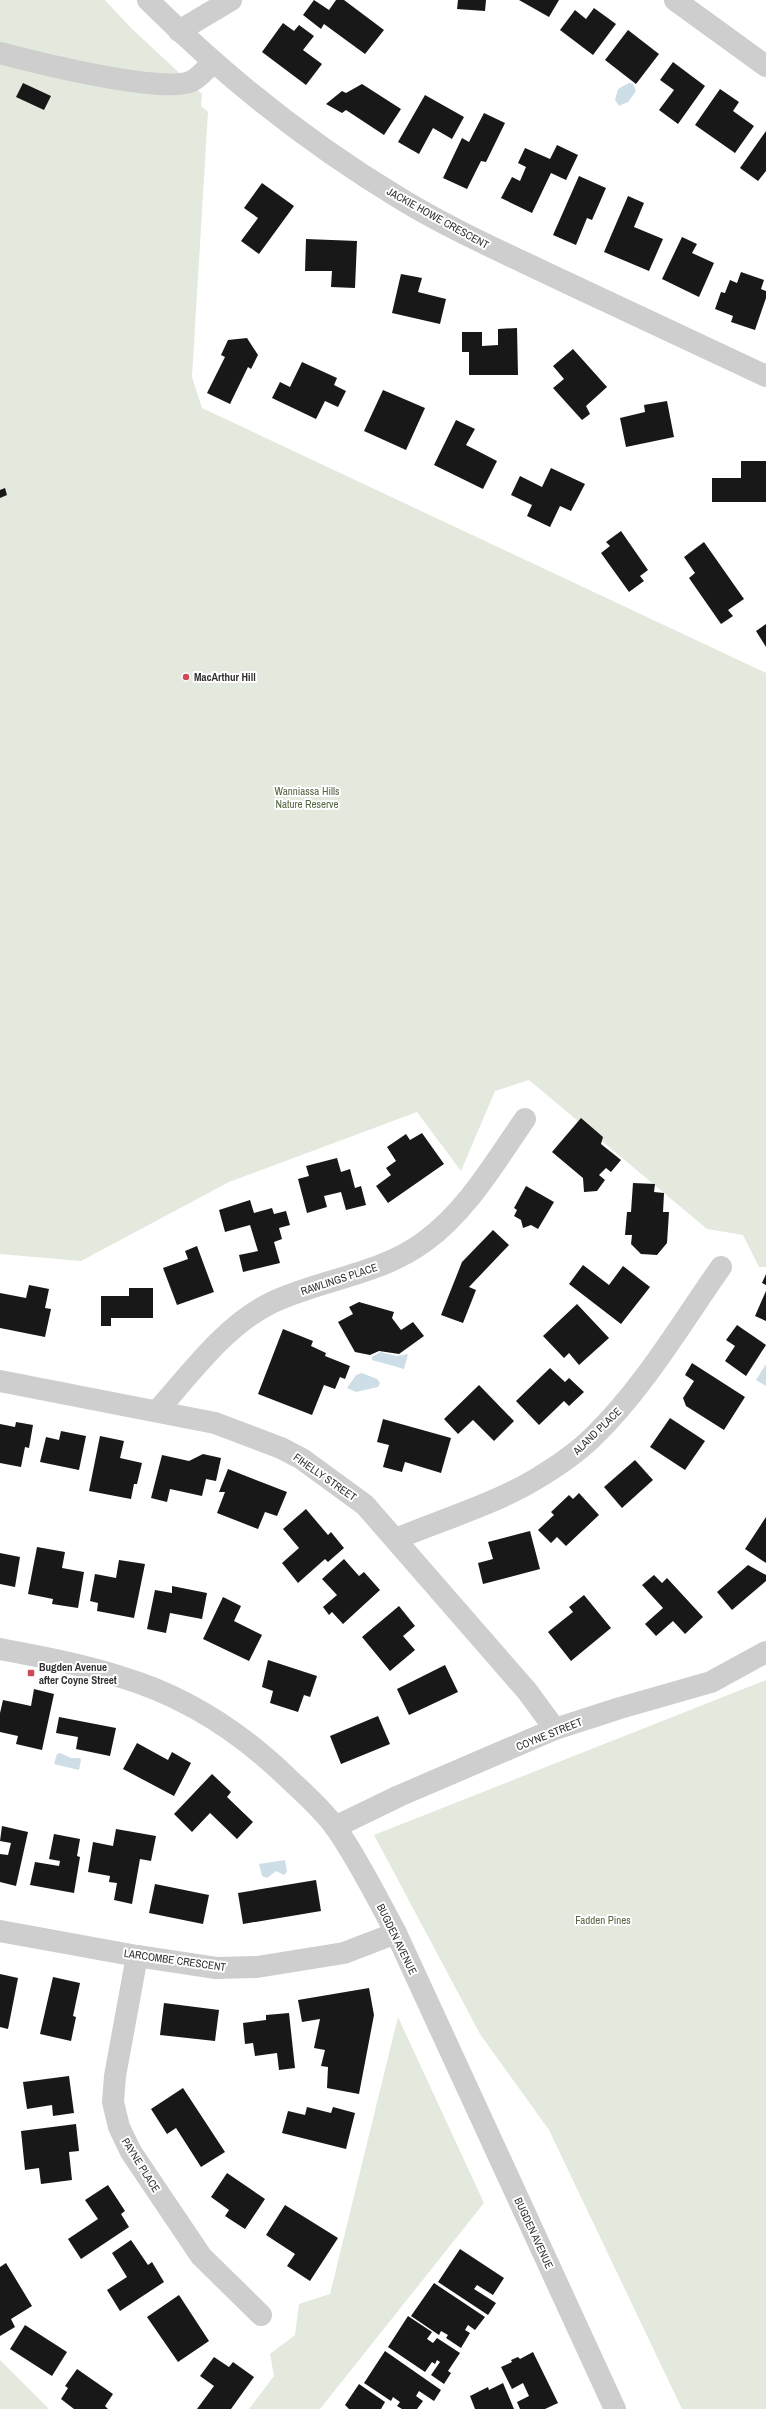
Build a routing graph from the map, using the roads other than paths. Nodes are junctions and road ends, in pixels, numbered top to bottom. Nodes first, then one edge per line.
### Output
1 (148, 0) edge
2 (231, 0) edge
3 (675, 0) edge
4 (179, 31) junction
5 (0, 53) edge
6 (213, 62) junction
7 (766, 66) edge
8 (766, 376) edge
9 (525, 1119) dead end
10 (721, 1267) dead end
11 (0, 1381) edge
12 (157, 1411) junction
13 (396, 1539) junction
14 (0, 1649) edge
15 (766, 1652) edge
16 (555, 1729) junction
17 (335, 1827) junction
18 (0, 1931) edge
19 (396, 1933) junction
20 (137, 1956) junction
21 (261, 2315) dead end
22 (615, 2409) edge

1 - 4 street, JACKIE HOWE CRESCENT
2 - 4 street
3 - 7 street
4 - 6 street, JACKIE HOWE CRESCENT
5 - 6 street
6 - 8 street, JACKIE HOWE CRESCENT
9 - 12 street, RAWLINGS PLACE
10 - 13 street, ALAND PLACE
11 - 12 street, FIHELLY STREET
12 - 13 street, FIHELLY STREET
13 - 16 street, FIHELLY STREET
14 - 17 street, BUGDEN AVENUE
15 - 16 street, COYNE STREET
16 - 17 street, COYNE STREET
17 - 19 street, BUGDEN AVENUE
18 - 20 street, LARCOMBE CRESCENT
19 - 20 street, LARCOMBE CRESCENT
19 - 22 street, BUGDEN AVENUE
20 - 21 street, PAYNE PLACE

